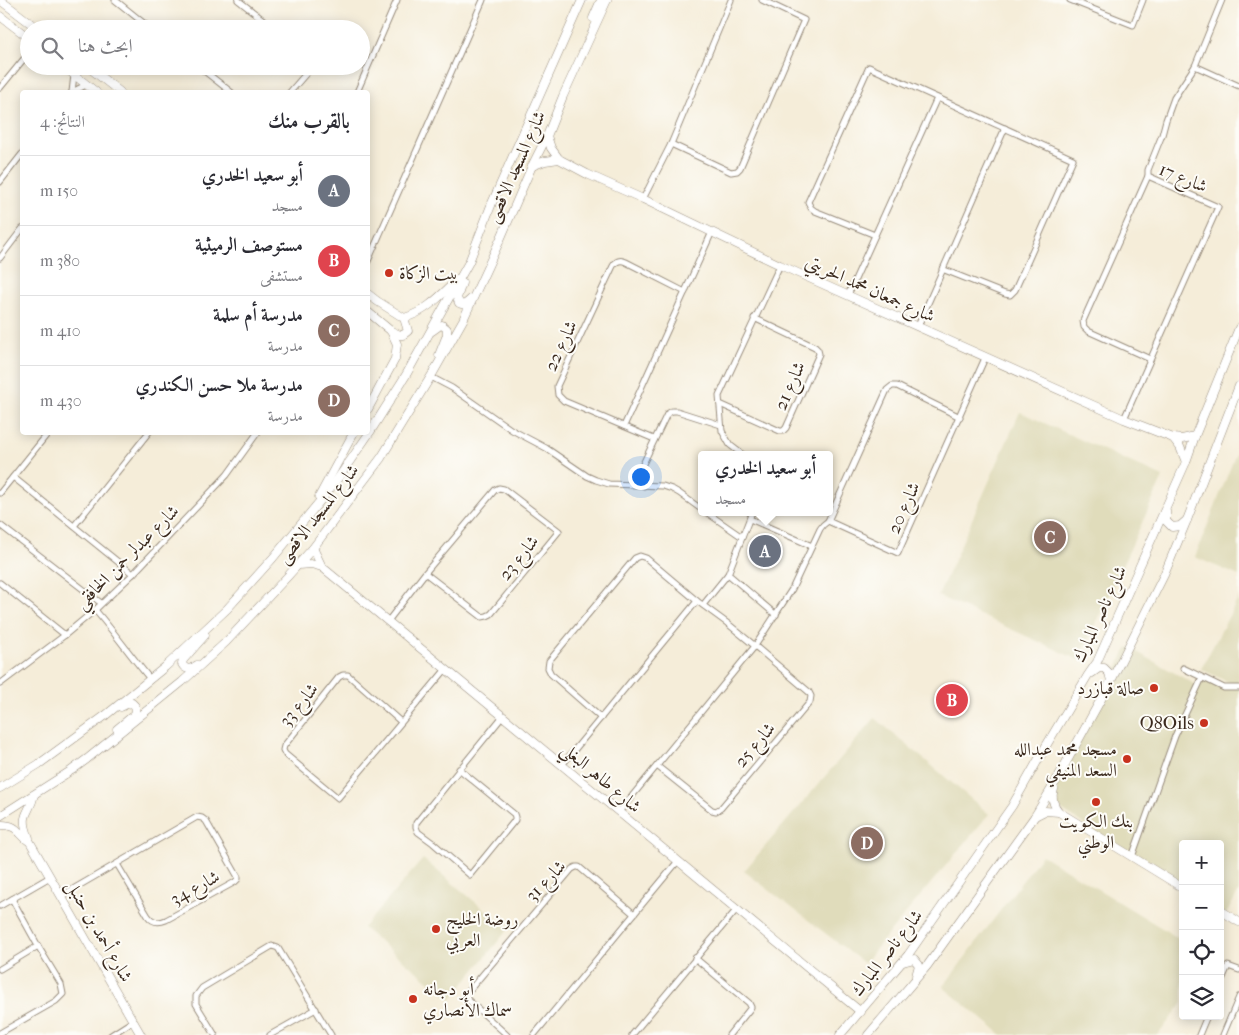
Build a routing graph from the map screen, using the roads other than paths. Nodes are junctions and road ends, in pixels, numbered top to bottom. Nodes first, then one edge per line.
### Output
1 (0, 0) edge
2 (115, 0) edge
3 (238, 0) edge
4 (398, 0) edge
5 (483, 0) edge
6 (582, 0) edge
7 (601, 0) edge
8 (607, 0) edge
9 (731, 0) edge
10 (762, 0) edge
11 (1070, 0) edge
12 (1144, 0) edge
13 (1222, 0) edge
14 (0, 16) edge
15 (26, 20) edge
16 (140, 20) edge
17 (264, 20) edge
18 (20, 32) edge
19 (586, 47) junction
20 (370, 63) edge
21 (20, 64) edge
22 (1195, 66) junction
23 (74, 75) joint
24 (98, 75) edge
25 (209, 75) edge
26 (305, 75) edge
27 (365, 75) edge
28 (86, 85) junction
29 (1239, 86) edge
30 (0, 88) edge
31 (72, 90) edge
32 (76, 90) edge
33 (93, 90) edge
34 (117, 90) edge
35 (228, 90) edge
36 (292, 90) edge
37 (358, 90) edge
38 (937, 98) junction
39 (1005, 128) junction
40 (547, 136) junction
41 (670, 144) junction
42 (20, 157) edge
43 (559, 159) junction
44 (532, 166) junction
45 (1148, 176) junction
46 (0, 182) edge
47 (643, 199) junction
48 (20, 232) edge
49 (712, 232) junction
50 (875, 235) junction
51 (370, 256) edge
52 (0, 258) edge
53 (469, 262) junction
54 (780, 265) junction
55 (942, 269) junction
56 (462, 275) junction
57 (685, 292) junction
58 (370, 295) edge
59 (848, 295) junction
60 (473, 298) junction
61 (370, 314) edge
62 (404, 318) junction
63 (754, 318) junction
64 (918, 326) junction
65 (1239, 328) edge
66 (391, 331) junction
67 (428, 334) junction
68 (985, 358) junction
69 (1150, 359) junction
70 (432, 375) junction
71 (1239, 388) edge
72 (720, 404) junction
73 (370, 405) edge
74 (960, 417) junction
75 (1124, 419) junction
76 (721, 425) junction
77 (624, 426) junction
78 (370, 432) edge
79 (47, 435) edge
80 (147, 435) edge
81 (256, 435) edge
82 (352, 435) edge
83 (368, 435) edge
84 (1194, 436) junction
85 (1172, 438) junction
86 (654, 439) junction
87 (738, 451) edge
88 (1186, 462) junction
89 (13, 477) junction
90 (644, 486) junction
91 (0, 493) edge
92 (1166, 506) junction
93 (698, 507) edge
94 (833, 510) edge
95 (310, 514) junction
96 (712, 516) edge
97 (751, 516) edge
98 (830, 516) edge
99 (750, 519) junction
100 (1187, 520) junction
101 (828, 521) junction
102 (0, 525) edge
103 (74, 526) junction
104 (742, 537) junction
105 (812, 546) junction
106 (314, 548) junction
107 (298, 565) junction
108 (322, 566) junction
109 (425, 573) junction
110 (133, 574) junction
111 (728, 574) junction
112 (0, 584) edge
113 (696, 601) junction
114 (101, 603) junction
115 (703, 605) junction
116 (227, 609) junction
117 (95, 610) junction
118 (776, 615) junction
119 (388, 621) junction
120 (65, 635) junction
121 (756, 646) junction
122 (212, 655) junction
123 (1183, 668) dead end
124 (446, 669) junction
125 (1088, 675) junction
126 (1202, 678) junction
127 (150, 679) junction
128 (1111, 680) junction
129 (1, 682) edge
130 (1239, 688) edge
131 (106, 715) junction
132 (503, 716) junction
133 (601, 718) junction
134 (401, 722) junction
135 (87, 759) junction
136 (562, 765) junction
137 (657, 766) junction
138 (459, 769) junction
139 (1056, 782) junction
140 (0, 788) edge
141 (34, 794) junction
142 (619, 812) junction
143 (1059, 812) junction
144 (0, 816) edge
145 (1035, 816) junction
146 (0, 825) edge
147 (30, 842) junction
148 (1132, 857) junction
149 (678, 861) junction
150 (116, 864) junction
151 (50, 877) junction
152 (1179, 886) edge
153 (61, 896) junction
154 (12, 899) junction
155 (0, 906) edge
156 (737, 910) junction
157 (1224, 913) edge
158 (634, 914) junction
159 (1239, 922) edge
160 (38, 946) junction
161 (695, 958) junction
162 (903, 962) junction
163 (0, 968) edge
164 (1239, 970) edge
165 (1224, 975) edge
166 (914, 980) junction
167 (1239, 996) edge
168 (316, 1009) junction
169 (861, 1012) junction
170 (1205, 1020) edge
171 (133, 1021) junction
172 (0, 1033) edge
173 (111, 1035) edge
174 (141, 1035) edge
175 (215, 1035) edge
176 (270, 1035) edge
177 (331, 1035) edge
178 (507, 1035) edge
179 (534, 1035) edge
180 (632, 1035) edge
181 (729, 1035) edge
182 (840, 1035) edge
183 (868, 1035) edge
184 (1199, 1035) edge
185 (1223, 1035) edge

1 - 15 street
2 - 16 street
3 - 17 street
4 - 20 street
5 - 51 street
6 - 53 street, شارع المسجد الاقصى
7 - 19 street
8 - 19 street, شارع المسجد الاقصى
9 - 41 street
10 - 41 street
11 - 12 street
13 - 22 street
14 - 18 street
19 - 40 street, شارع المسجد الاقصى
21 - 30 street
22 - 29 street
22 - 45 street
23 - 28 street
23 - 31 street
24 - 34 street
25 - 35 street
26 - 36 street
27 - 37 street
28 - 32 street
28 - 33 street
38 - 39 street
38 - 50 street
38 - 50 street
39 - 55 street
39 - 55 street
40 - 43 street
40 - 44 street, شارع المسجد الاقصى
41 - 47 street
42 - 46 street
43 - 44 street
43 - 47 street, شارع جمعان محمد الحريتي
44 - 60 street, شارع المسجد الاقصى
45 - 69 street, شارع 17
45 - 69 street, شارع 17
47 - 49 street, شارع جمعان محمد الحريتي
48 - 52 street
49 - 54 street, شارع جمعان محمد الحريتي
49 - 57 street
50 - 59 street
53 - 56 street, شارع المسجد الاقصى
53 - 60 street
54 - 59 street, شارع جمعان محمد الحريتي
54 - 63 street
55 - 64 street
56 - 62 street
56 - 67 street, شارع المسجد الاقصى
57 - 77 street
57 - 77 street, شارع 22
58 - 62 street
59 - 64 street, شارع جمعان محمد الحريتي
60 - 70 street, شارع المسجد الاقصى
61 - 66 street
62 - 66 street
63 - 72 street
63 - 72 street, شارع 21
64 - 68 street, شارع جمعان محمد الحريتي
65 - 84 street, شارع ناصر المبارك
66 - 73 street
67 - 70 street
67 - 78 street, شارع المسجد الاقصى
68 - 74 street, شارع 20
68 - 75 street, شارع جمعان محمد الحريتي
69 - 75 street, شارع 17
70 - 90 street
70 - 106 street, شارع المسجد الاقصى
71 - 100 street, شارع ناصر المبارك
72 - 76 street
74 - 94 street
74 - 101 street, شارع 20
75 - 85 street, شارع جمعان محمد الحريتي
76 - 86 street
76 - 87 street
77 - 86 street
79 - 89 street
80 - 103 street
81 - 110 street, شارع عبدلر حمن الخافقي
82 - 95 street
83 - 95 street, شارع المسجد الاقصى
84 - 85 street, شارع جمعان محمد الحريتي
84 - 88 street, شارع ناصر المبارك
85 - 88 street
86 - 90 street
88 - 92 street, شارع ناصر المبارك
89 - 91 street
89 - 103 street
90 - 93 street
92 - 100 street
92 - 125 street, شارع ناصر المبارك
95 - 116 street, شارع المسجد الاقصى
96 - 104 street
97 - 99 street
98 - 101 street
99 - 104 street
99 - 105 street
100 - 128 street, شارع ناصر المبارك
101 - 105 street
102 - 114 street
103 - 110 street
104 - 111 street
105 - 118 street
106 - 107 street, شارع المسجد الاقصى
106 - 108 street, شارع طاهر البغلي
107 - 108 street
107 - 122 street, شارع المسجد الاقصى
108 - 119 street, شارع طاهر البغلي
109 - 109 street, شارع 23
109 - 119 street, شارع 23
110 - 114 street, شارع عبدلر حمن الخافقي
111 - 115 street
111 - 118 street
112 - 120 street
113 - 115 street, شارع 25
113 - 133 street
113 - 133 street, شارع 25
114 - 117 street, شارع عبدلر حمن الخافقي
115 - 121 street, شارع 25
116 - 122 street
116 - 127 street, شارع المسجد الاقصى
117 - 120 street, شارع عبدلر حمن الخافقي
117 - 127 street
118 - 121 street
119 - 124 street, شارع طاهر البغلي
120 - 129 street, شارع عبدلر حمن الخافقي
121 - 137 street
121 - 137 street, شارع 25
122 - 135 street, شارع المسجد الاقصى
123 - 126 street
124 - 132 street, شارع طاهر البغلي
124 - 134 street, شارع 33
125 - 128 street
125 - 162 street, شارع ناصر المبارك
126 - 130 street
126 - 148 street
127 - 131 street, شارع المسجد الاقصى
128 - 139 street, شارع ناصر المبارك
131 - 135 street
131 - 140 street, شارع المسجد الاقصى
132 - 136 street, شارع طاهر البغلي
132 - 138 street
133 - 136 street
134 - 134 street, شارع 33
135 - 141 street, شارع المسجد الاقصى
136 - 142 street, شارع طاهر البغلي
137 - 142 street
138 - 138 street
139 - 143 street
139 - 145 street, شارع ناصر المبارك
141 - 144 street, شارع المسجد الاقصى
141 - 147 street, شارع أحمد بن حنبل
142 - 149 street, شارع طاهر البغلي
143 - 145 street
143 - 148 street
145 - 166 street, شارع ناصر المبارك
146 - 147 street, شارع أحمد بن حنبل
147 - 151 street, شارع أحمد بن حنبل
148 - 152 street
149 - 156 street, شارع طاهر البغلي
149 - 158 street
150 - 150 street, شارع 34
150 - 153 street, شارع 34
151 - 153 street, شارع أحمد بن حنبل
151 - 154 street
153 - 171 street, شارع أحمد بن حنبل
154 - 155 street
154 - 160 street
156 - 161 street
156 - 169 street, شارع طاهر البغلي
157 - 159 street
158 - 178 street, شارع 31
158 - 179 street
160 - 163 street
160 - 172 street
161 - 180 street
161 - 181 street
162 - 166 street
162 - 169 street, شارع ناصر المبارك
164 - 165 street
166 - 183 street, شارع ناصر المبارك
167 - 185 street
168 - 175 street
168 - 176 street
168 - 177 street
169 - 182 street, شارع ناصر المبارك
170 - 184 street
171 - 173 street
171 - 174 street, شارع أحمد بن حنبل

